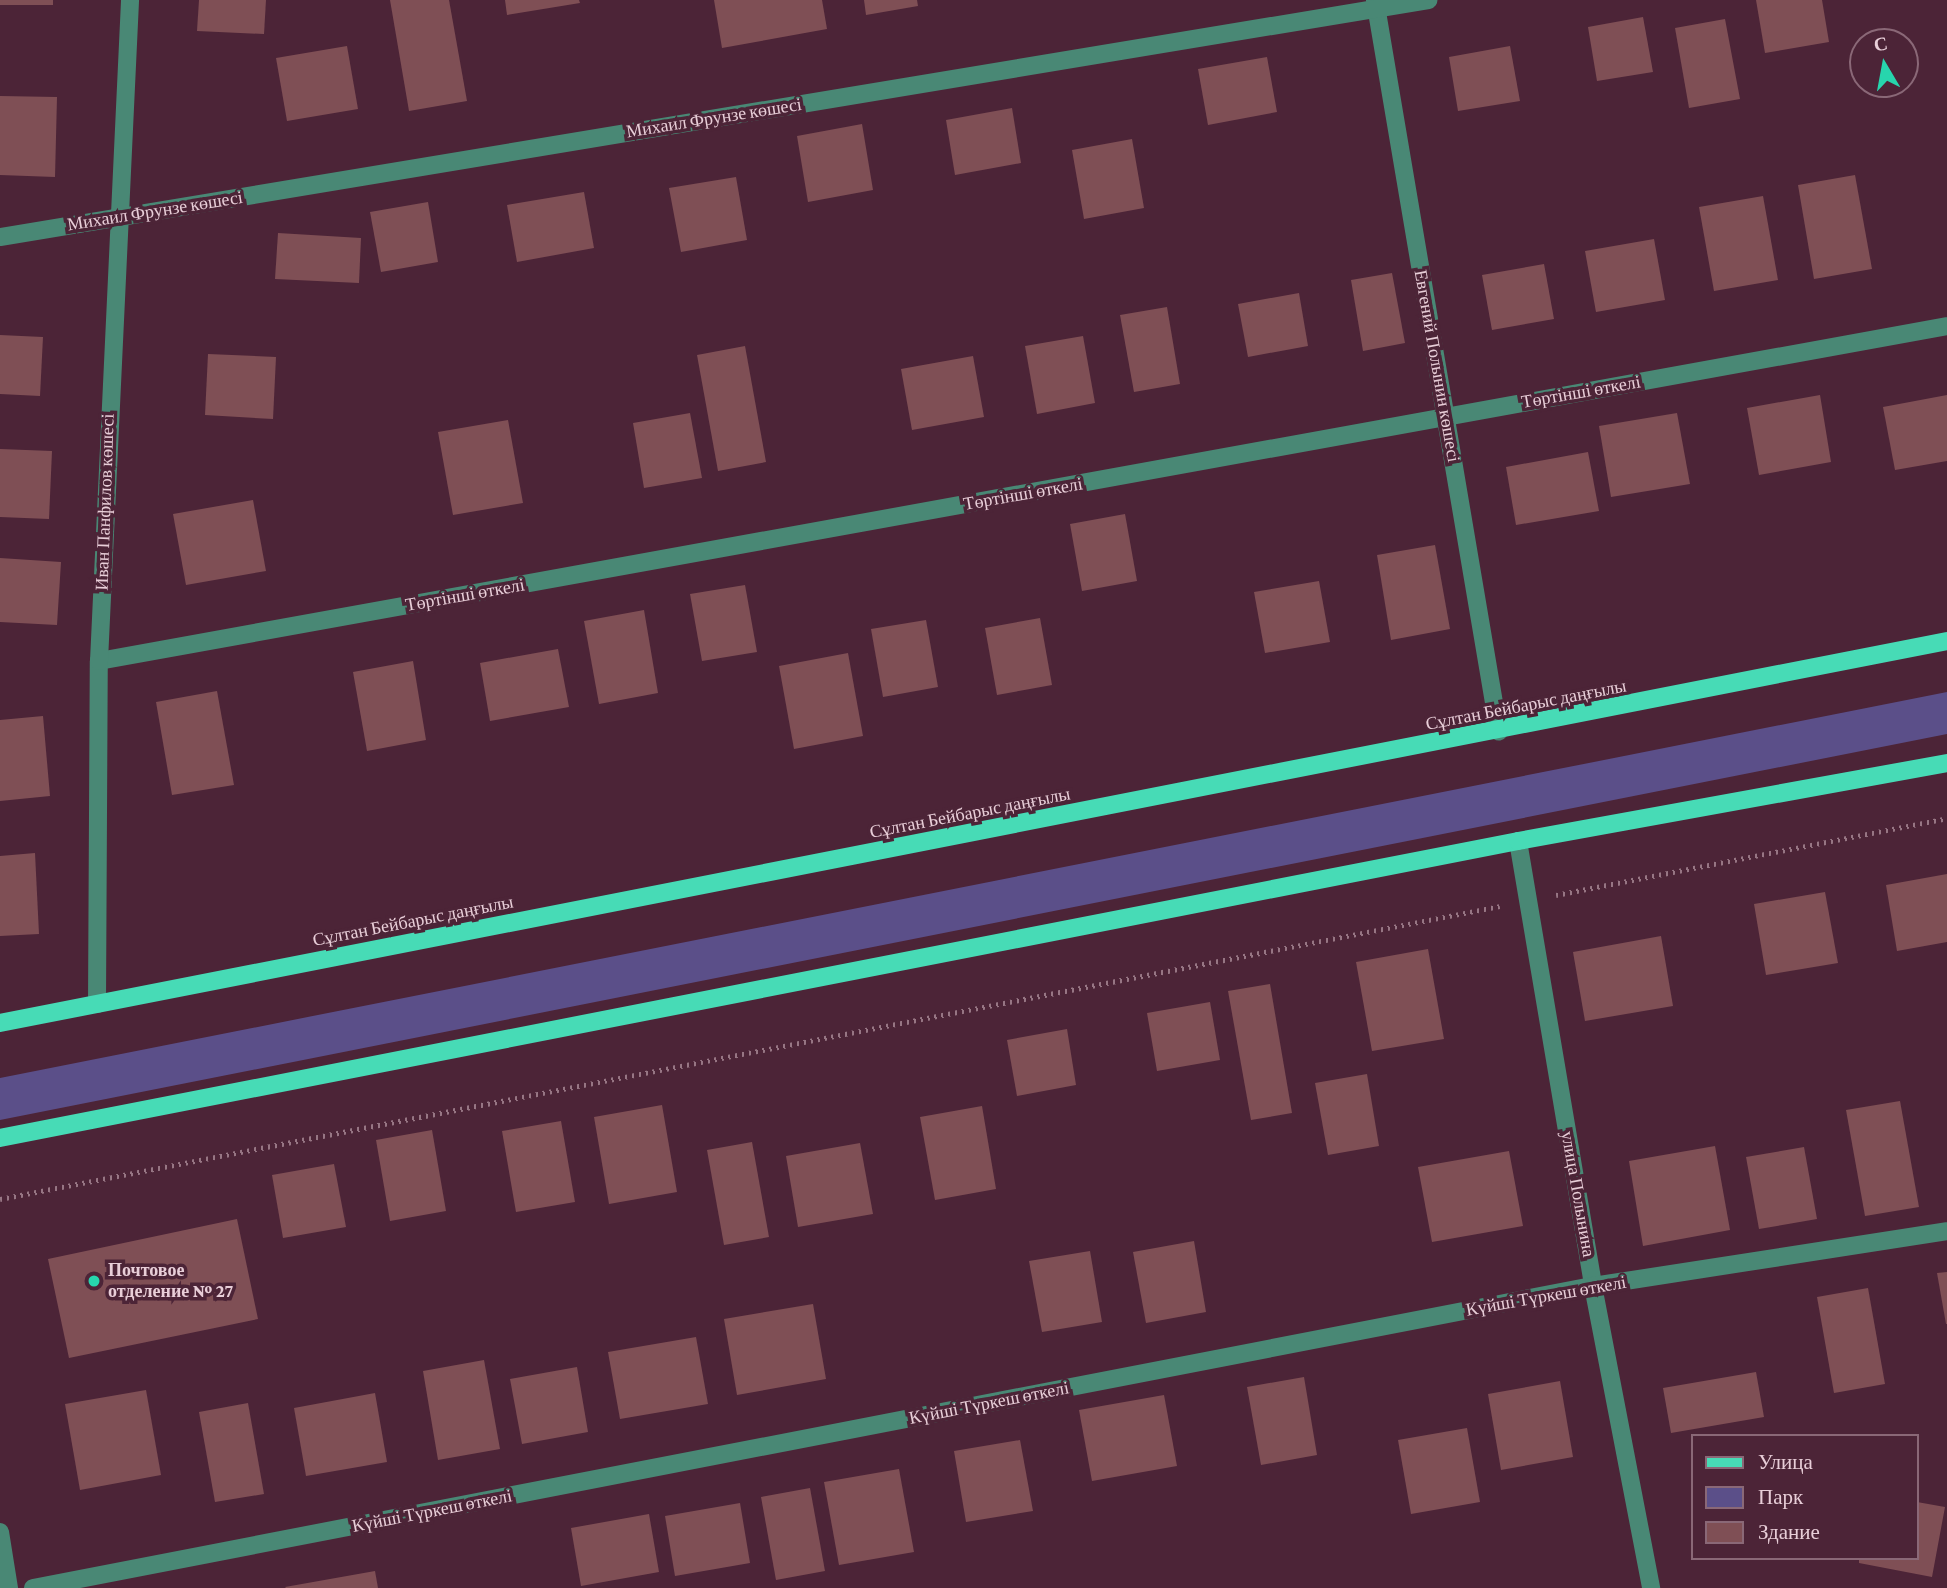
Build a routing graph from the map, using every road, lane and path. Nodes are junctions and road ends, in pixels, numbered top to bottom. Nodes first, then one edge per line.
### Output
1 (130, 0) edge
2 (1428, 0) edge
3 (1376, 4) edge
4 (117, 217) junction
5 (0, 237) edge
6 (1947, 326) edge
7 (1446, 417) junction
8 (1947, 641) edge
9 (99, 661) junction
10 (1499, 732) junction
11 (1947, 763) edge
12 (1947, 818) edge
13 (1518, 841) junction
14 (1528, 900) junction
15 (97, 1004) junction
16 (0, 1023) edge
17 (0, 1138) edge
18 (0, 1199) edge
19 (1947, 1231) edge
20 (1593, 1286) junction
21 (0, 1532) edge
22 (9, 1588) edge
23 (33, 1588) edge
24 (1651, 1588) edge

1 - 4 street, Иван Панфилов көшесі
2 - 3 street, Михаил Фрунзе көшесі
3 - 4 street, Михаил Фрунзе көшесі
3 - 7 street, Евгений Полынин көшесі
4 - 5 street, Михаил Фрунзе көшесі
4 - 9 street, Иван Панфилов көшесі
6 - 7 street, Төртінші өткелі
7 - 9 street, Төртінші өткелі
7 - 10 street, Евгений Полынин көшесі
8 - 10 main road, Сұлтан Бейбарыс даңғылы
9 - 15 street, Иван Панфилов көшесі
10 - 15 main road, Сұлтан Бейбарыс даңғылы
11 - 13 main road
12 - 14 path
13 - 14 street, улица Полынина
13 - 17 main road
14 - 18 path
14 - 20 street, улица Полынина
15 - 16 main road, Сұлтан Бейбарыс даңғылы
19 - 20 street, Күйші Түркеш өткелі
20 - 23 street, Күйші Түркеш өткелі
20 - 24 street, улица Полынина
21 - 22 street

